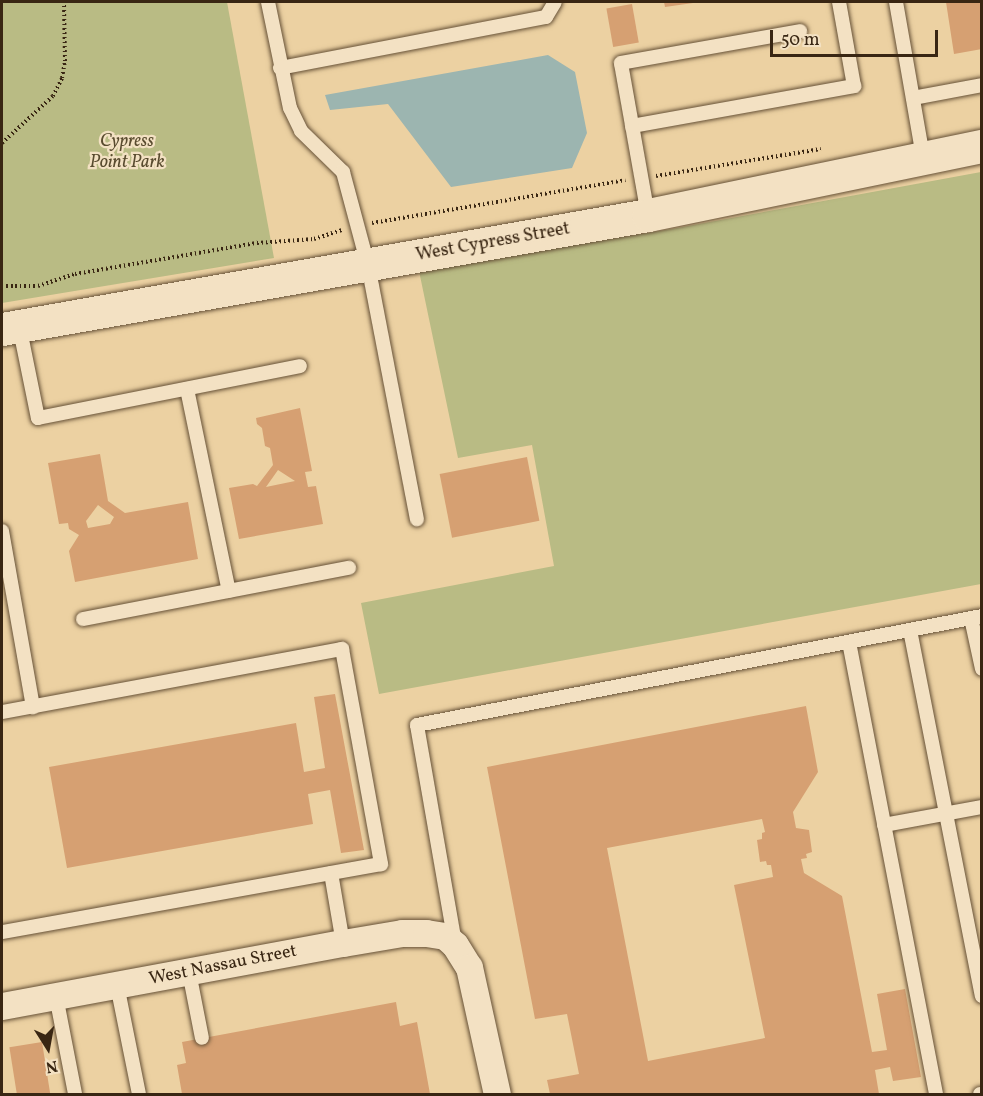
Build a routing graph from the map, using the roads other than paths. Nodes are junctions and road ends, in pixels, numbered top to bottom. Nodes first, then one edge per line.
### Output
1 (267, 2) edge
2 (555, 2) edge
3 (839, 2) edge
4 (896, 2) edge
5 (800, 31) dead end
6 (280, 68) junction
7 (981, 85) edge
8 (913, 98) junction
9 (632, 126) junction
10 (981, 146) edge
11 (923, 157) junction
12 (648, 215) junction
13 (368, 265) junction
14 (10, 327) edge
15 (300, 366) dead end
16 (187, 389) junction
17 (417, 519) dead end
18 (2, 531) edge
19 (349, 568) dead end
20 (229, 591) junction
21 (976, 617) edge
22 (83, 619) dead end
23 (910, 630) junction
24 (849, 642) junction
25 (981, 669) edge
26 (33, 707) junction
27 (2, 712) edge
28 (981, 807) edge
29 (946, 813) junction
30 (884, 825) junction
31 (331, 873) junction
32 (2, 932) edge
33 (450, 941) junction
34 (343, 943) junction
35 (189, 972) junction
36 (117, 985) junction
37 (56, 996) junction
38 (981, 996) edge
39 (2, 1006) edge
40 (202, 1038) dead end
41 (75, 1095) edge
42 (139, 1095) edge
43 (497, 1095) edge
44 (936, 1095) edge

1 - 6 lane
2 - 6 lane
3 - 9 lane
4 - 8 lane
5 - 9 lane
6 - 13 lane
7 - 8 lane
8 - 11 lane
9 - 12 lane
10 - 11 street, West Cypress Street
11 - 12 street, West Cypress Street
12 - 13 street, West Cypress Street
13 - 14 street, West Cypress Street
13 - 17 lane
14 - 16 lane
15 - 16 lane
16 - 20 lane
18 - 26 lane
19 - 20 lane
20 - 22 lane
21 - 23 lane
21 - 25 lane
23 - 24 lane
23 - 29 lane
24 - 30 lane
24 - 33 lane
26 - 27 lane
26 - 31 lane
28 - 29 lane
29 - 30 lane
29 - 38 lane
30 - 44 lane
31 - 32 lane
31 - 34 lane
33 - 34 street, West Nassau Street
33 - 43 street
34 - 35 street, West Nassau Street
35 - 36 street, West Nassau Street
35 - 40 lane
36 - 37 street, West Nassau Street
36 - 42 lane
37 - 39 street, West Nassau Street
37 - 41 lane

